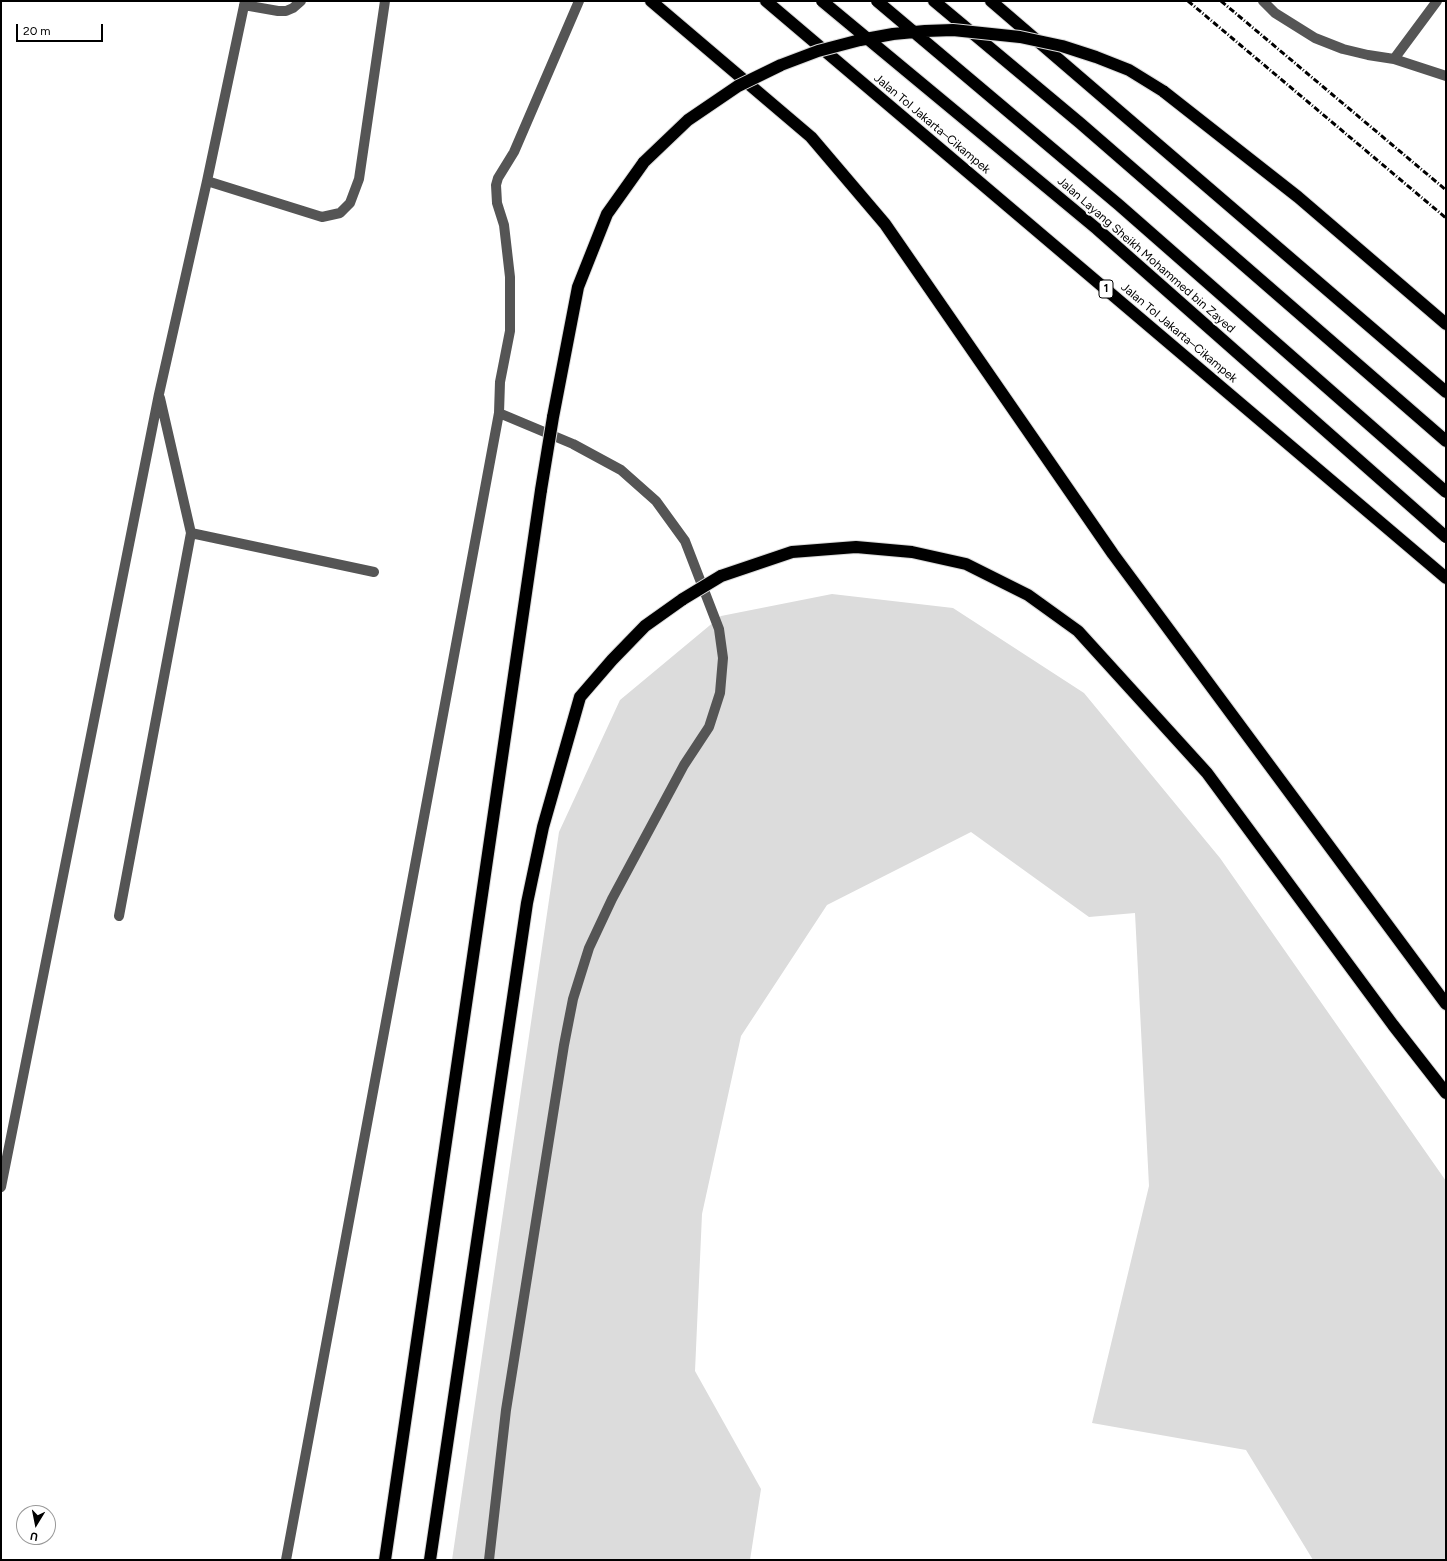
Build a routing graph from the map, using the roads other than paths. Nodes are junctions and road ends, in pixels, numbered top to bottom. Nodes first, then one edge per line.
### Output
1 (301, 1) edge
2 (385, 1) edge
3 (579, 1) edge
4 (650, 1) edge
5 (766, 1) edge
6 (822, 1) edge
7 (877, 1) edge
8 (934, 1) edge
9 (991, 1) edge
10 (1263, 1) edge
11 (1437, 1) edge
12 (245, 3) edge
13 (1394, 58) junction
14 (1446, 76) edge
15 (207, 181) junction
16 (1446, 324) edge
17 (1446, 392) edge
18 (159, 394) junction
19 (498, 413) junction
20 (1446, 441) edge
21 (1446, 492) edge
22 (191, 533) junction
23 (1446, 537) edge
24 (374, 572) dead end
25 (1446, 578) edge
26 (119, 916) dead end
27 (1446, 1004) edge
28 (1446, 1093) edge
29 (1, 1187) edge
30 (286, 1560) edge
31 (385, 1560) edge
32 (430, 1560) edge
33 (489, 1560) edge

1 - 12 street
2 - 15 street
3 - 19 street
4 - 27 highway
5 - 25 highway, Jalan Tol Jakarta–Cikampek / 1
6 - 23 highway, Jalan Layang Sheikh Mohammed bin Zayed, bridge
7 - 21 highway, Jalan Layang Sheikh Mohammed bin Zayed, bridge
8 - 20 highway
9 - 17 highway
10 - 13 street
11 - 13 street
12 - 15 street
13 - 14 street
15 - 18 street
16 - 31 highway, bridge
18 - 22 street
18 - 29 street
19 - 30 street
19 - 33 street
22 - 24 street
22 - 26 street
28 - 32 highway, bridge

